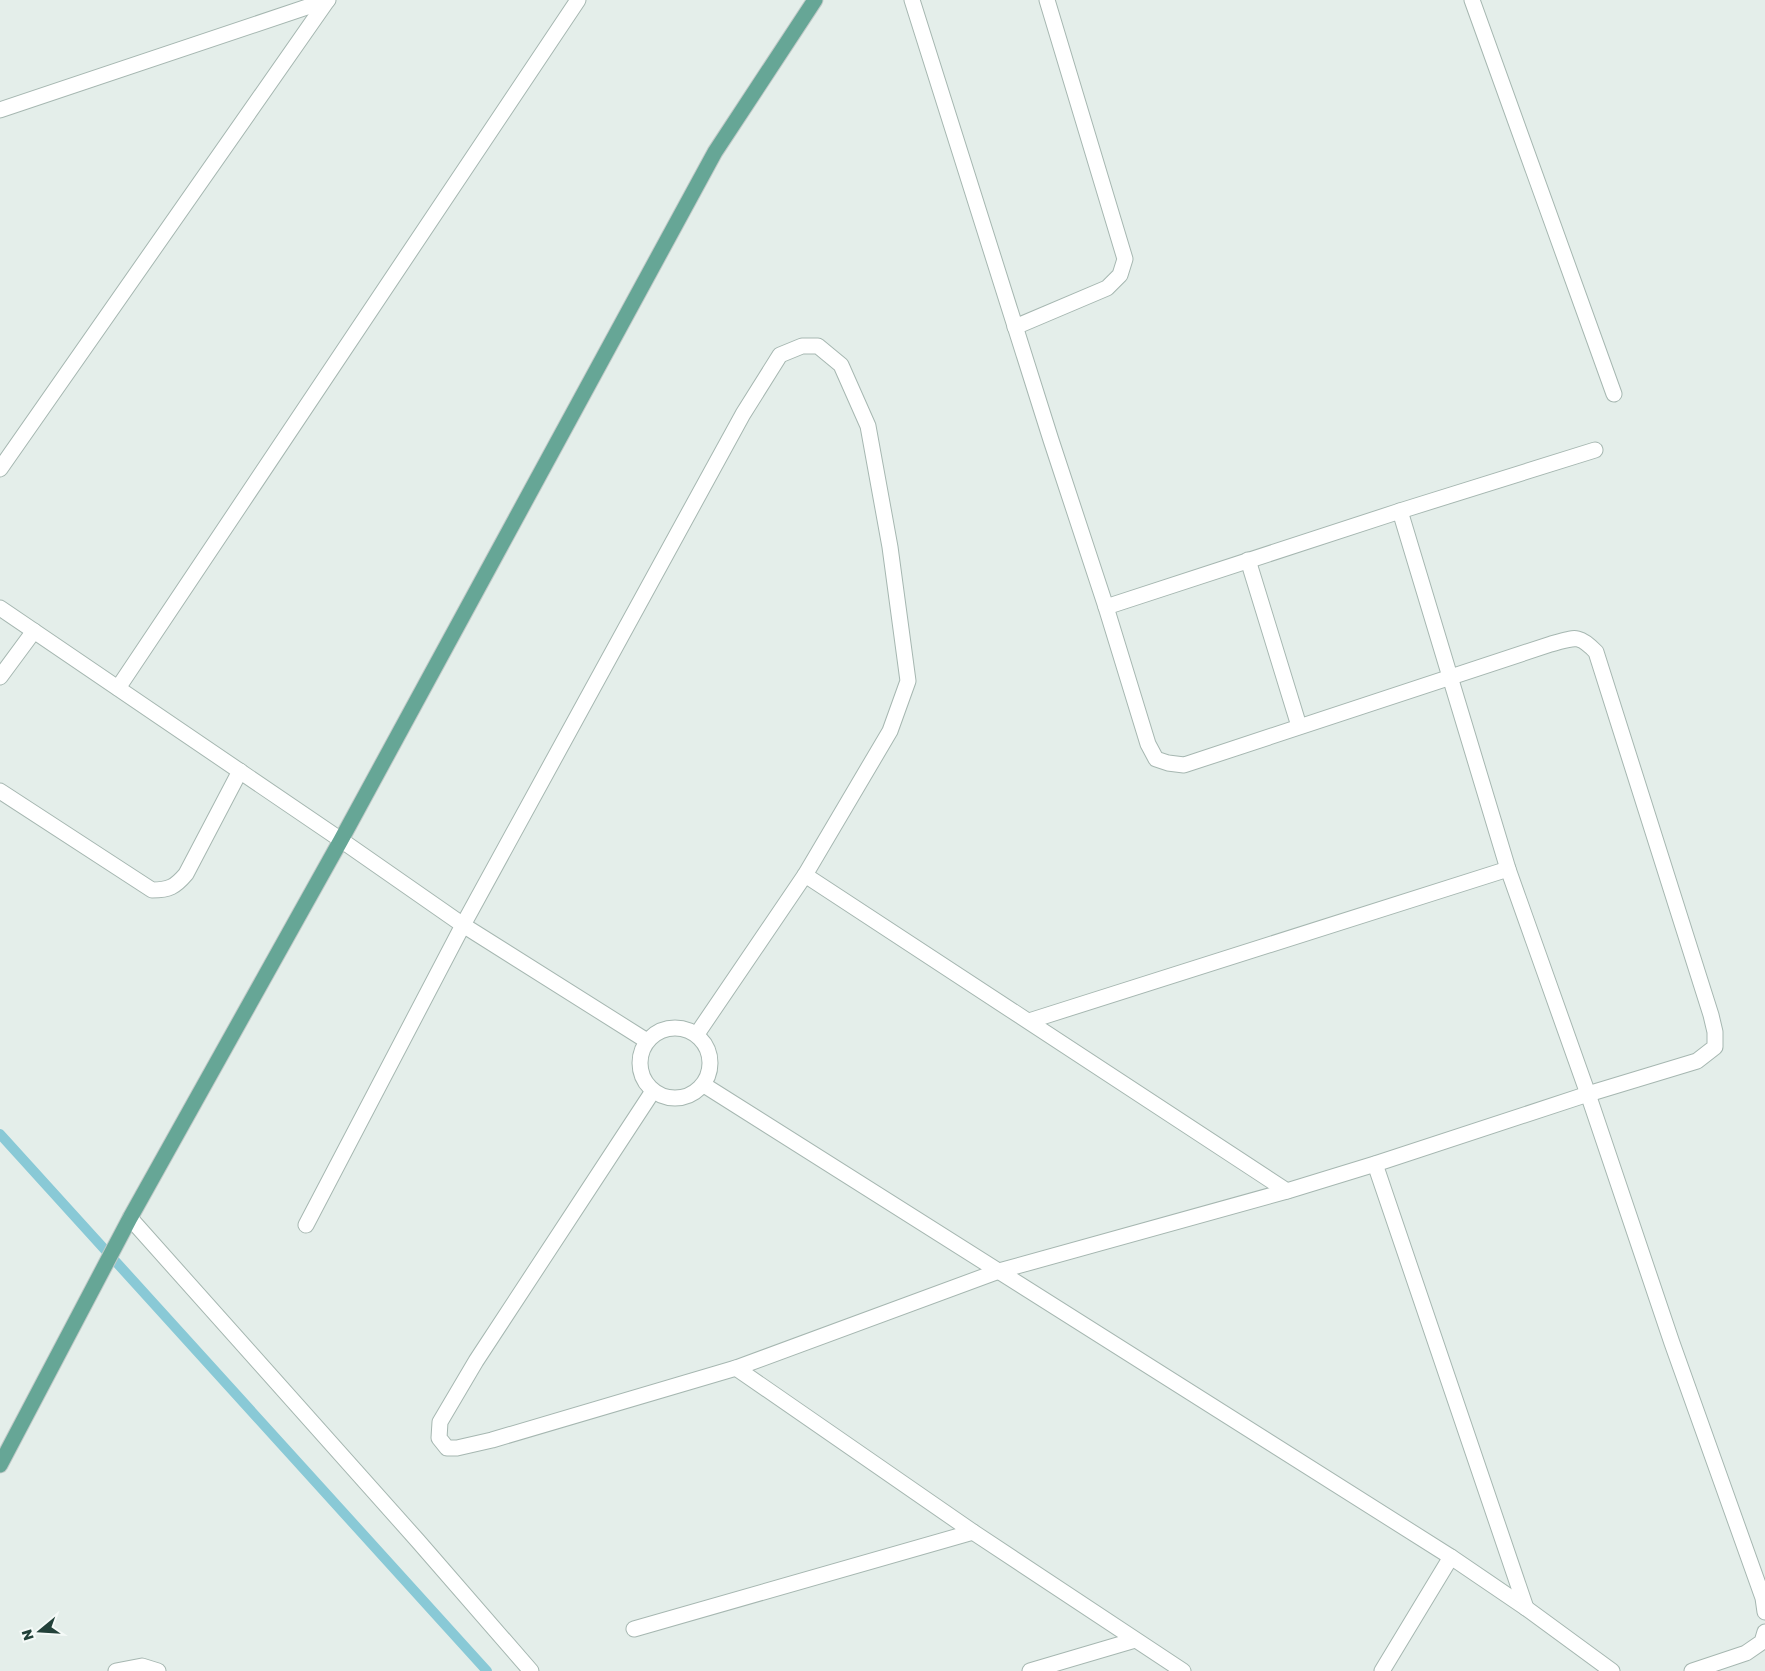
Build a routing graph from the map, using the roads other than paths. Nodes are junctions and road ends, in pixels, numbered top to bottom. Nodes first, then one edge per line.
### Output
1 (328, 0) edge
2 (578, 0) edge
3 (815, 0) edge
4 (912, 0) edge
5 (1047, 0) edge
6 (1472, 0) edge
7 (290, 6) edge
8 (0, 110) edge
9 (1015, 327) junction
10 (1614, 394) dead end
11 (1595, 450) dead end
12 (0, 469) edge
13 (1400, 511) junction
14 (1248, 560) junction
15 (1106, 607) junction
16 (0, 608) edge
17 (34, 631) junction
18 (0, 677) edge
19 (1450, 677) junction
20 (118, 688) junction
21 (1299, 726) junction
22 (240, 771) junction
23 (0, 791) edge
24 (341, 840) junction
25 (1508, 869) junction
26 (805, 875) junction
27 (463, 925) junction
28 (1029, 1021) junction
29 (697, 1034) junction
30 (647, 1041) junction
31 (704, 1085) junction
32 (653, 1091) junction
33 (1588, 1094) junction
34 (1375, 1164) junction
35 (1287, 1190) junction
36 (130, 1218) junction
37 (306, 1225) dead end
38 (999, 1271) junction
39 (736, 1368) junction
40 (0, 1465) edge
41 (973, 1532) junction
42 (1451, 1557) junction
43 (1526, 1608) junction
44 (1765, 1612) edge
45 (634, 1629) dead end
46 (1765, 1632) edge
47 (1135, 1640) junction
48 (116, 1671) edge
49 (158, 1671) edge
50 (531, 1671) edge
51 (1030, 1671) edge
52 (1183, 1671) edge
53 (1382, 1671) edge
54 (1612, 1671) edge
55 (1692, 1671) edge

1 - 7 street
1 - 12 street
2 - 20 street
3 - 24 main road
4 - 9 street
5 - 9 street
6 - 10 street
7 - 8 street
9 - 15 street
11 - 13 street
13 - 14 street
13 - 19 street
14 - 15 street
14 - 21 street
15 - 21 street
16 - 17 street
17 - 18 street
17 - 20 street
19 - 21 street
19 - 25 street
19 - 33 street
20 - 22 street
22 - 23 street
22 - 24 street
24 - 27 street
24 - 36 main road
25 - 28 street
25 - 33 street
26 - 27 street
26 - 28 street
26 - 29 street
27 - 30 street
27 - 37 street
28 - 35 street
29 - 30 street
29 - 31 street
30 - 32 street
31 - 32 street
31 - 38 street
32 - 39 street
33 - 34 street
33 - 44 street
34 - 35 street
34 - 43 street
35 - 38 street
36 - 40 main road
36 - 50 street
38 - 39 street
38 - 42 street
39 - 41 street
41 - 45 street
41 - 47 street
42 - 43 street
42 - 53 street
43 - 54 street
46 - 55 street
47 - 51 street
47 - 52 street
48 - 49 street

